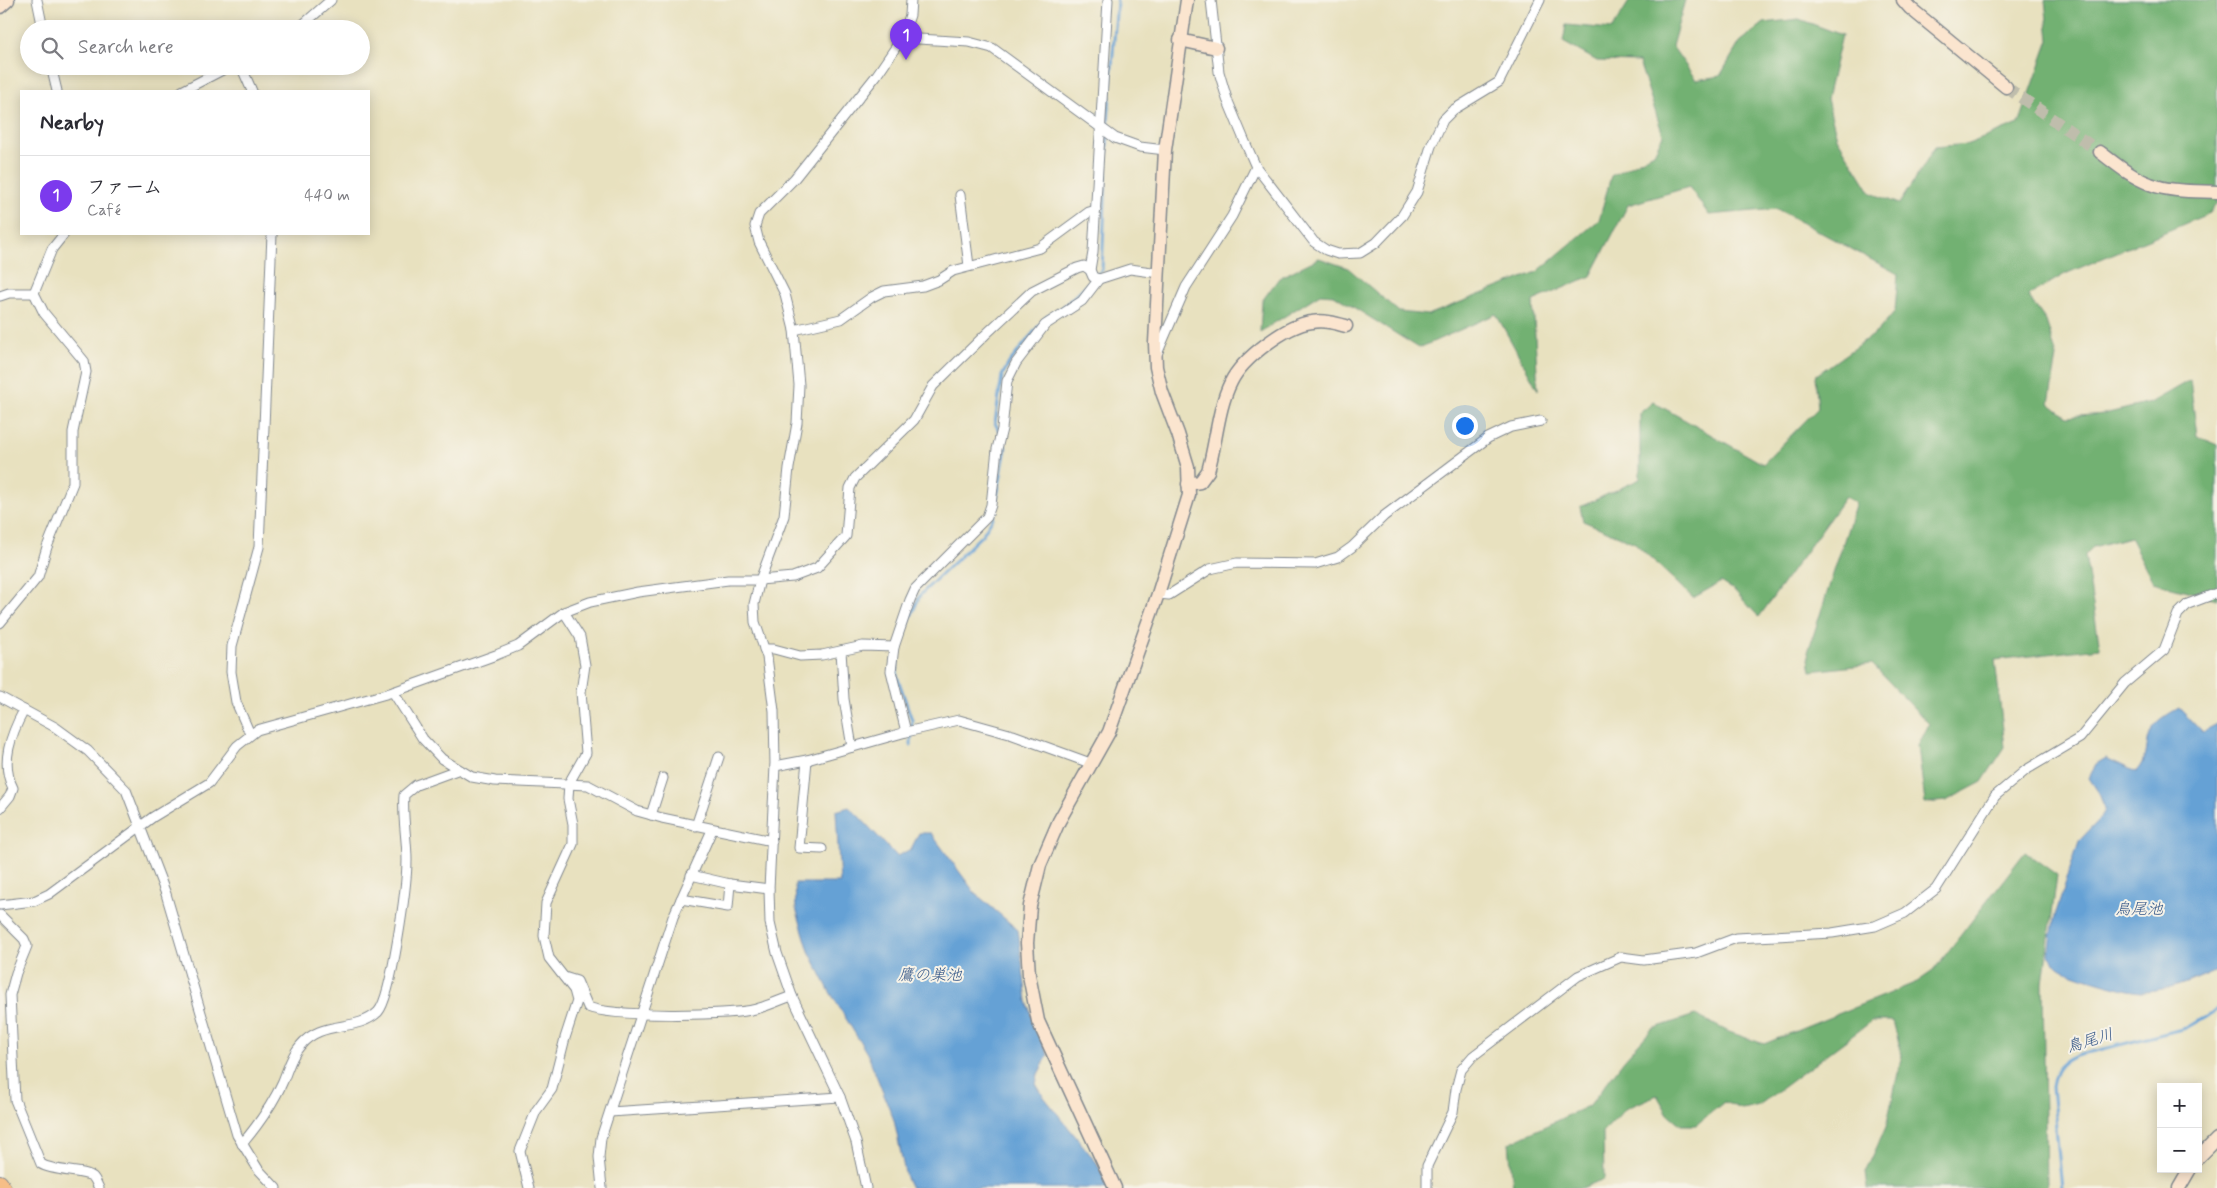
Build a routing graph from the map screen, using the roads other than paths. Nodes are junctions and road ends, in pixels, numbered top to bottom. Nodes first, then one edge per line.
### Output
1 (8, 0) edge
2 (37, 0) edge
3 (331, 0) edge
4 (912, 0) edge
5 (1108, 0) edge
6 (1187, 0) edge
7 (1210, 0) edge
8 (1540, 0) edge
9 (1904, 0) edge
10 (0, 7) edge
11 (41, 20) edge
12 (308, 20) edge
13 (902, 38) junction
14 (1180, 40) junction
15 (1216, 48) junction
16 (53, 75) edge
17 (213, 75) edge
18 (245, 75) edge
19 (2006, 87) tunnel mouth
20 (57, 90) edge
21 (184, 90) edge
22 (252, 90) edge
23 (1100, 128) junction
24 (1165, 150) junction
25 (2100, 152) tunnel mouth
26 (1256, 167) junction
27 (2217, 192) edge
28 (960, 195) dead end
29 (1096, 210) junction
30 (63, 235) edge
31 (272, 235) edge
32 (969, 266) junction
33 (1090, 270) junction
34 (1159, 274) junction
35 (1099, 279) junction
36 (34, 293) junction
37 (0, 296) edge
38 (1346, 326) dead end
39 (794, 330) junction
40 (1156, 357) junction
41 (1541, 421) dead end
42 (1188, 484) junction
43 (760, 580) junction
44 (2217, 592) edge
45 (1158, 594) junction
46 (564, 612) junction
47 (0, 623) edge
48 (894, 648) junction
49 (764, 649) junction
50 (841, 652) junction
51 (393, 692) junction
52 (0, 697) edge
53 (24, 710) junction
54 (906, 732) junction
55 (250, 734) junction
56 (852, 747) junction
57 (719, 757) dead end
58 (807, 760) junction
59 (1090, 763) junction
60 (775, 766) junction
61 (457, 770) junction
62 (663, 778) dead end
63 (569, 783) junction
64 (0, 808) edge
65 (652, 815) junction
66 (142, 826) junction
67 (696, 826) junction
68 (712, 830) junction
69 (772, 841) junction
70 (822, 849) dead end
71 (691, 875) junction
72 (730, 884) junction
73 (769, 889) junction
74 (681, 899) junction
75 (0, 905) edge
76 (0, 915) edge
77 (564, 977) junction
78 (792, 996) junction
79 (642, 1014) junction
80 (840, 1097) junction
81 (610, 1112) junction
82 (2217, 1139) edge
83 (242, 1144) junction
84 (2202, 1154) edge
85 (2188, 1173) edge
86 (0, 1182) edge
87 (4, 1188) edge
88 (99, 1188) edge
89 (276, 1188) edge
90 (529, 1188) edge
91 (602, 1188) edge
92 (866, 1188) edge
93 (1115, 1188) edge
94 (1427, 1188) edge
95 (2179, 1188) edge

1 - 10 street
2 - 11 street
3 - 12 street
4 - 13 street
5 - 23 street
6 - 14 street
7 - 15 street
8 - 26 street
9 - 19 street
13 - 23 street
13 - 39 street
14 - 15 street
14 - 24 street
15 - 26 street
16 - 20 street
17 - 21 street
18 - 22 street
23 - 24 street
23 - 29 street
24 - 34 street
25 - 27 street
26 - 40 street
28 - 32 street
29 - 32 street
29 - 33 street
30 - 36 street
31 - 55 street
32 - 39 street
33 - 35 street
33 - 43 street
34 - 35 street
34 - 40 street
35 - 48 street
36 - 37 street
36 - 47 street
38 - 42 street
39 - 43 street
40 - 42 street
41 - 45 street
42 - 45 street
43 - 46 street
43 - 49 street
44 - 94 street
45 - 59 street
46 - 51 street
46 - 63 street
48 - 50 street
48 - 54 street
49 - 50 street
49 - 60 street
50 - 56 street
51 - 55 street
51 - 61 street
52 - 53 street
53 - 64 street
53 - 66 street
54 - 56 street
54 - 59 street
55 - 66 street
56 - 58 street
57 - 67 street
58 - 60 street
58 - 70 street
59 - 93 street
60 - 69 street
61 - 63 street
61 - 83 street
62 - 65 street
63 - 65 street
63 - 77 street
65 - 67 street
66 - 75 street
66 - 83 street
67 - 68 street
68 - 69 street
68 - 71 street
69 - 73 street
71 - 72 street
71 - 74 street
72 - 73 street
72 - 74 street
73 - 78 street
74 - 79 street
76 - 88 street
77 - 79 street
77 - 90 street
78 - 79 street
78 - 80 street
79 - 81 street
80 - 81 street
80 - 92 street
81 - 91 street
82 - 84 street
83 - 89 street
85 - 95 street
86 - 87 main road

